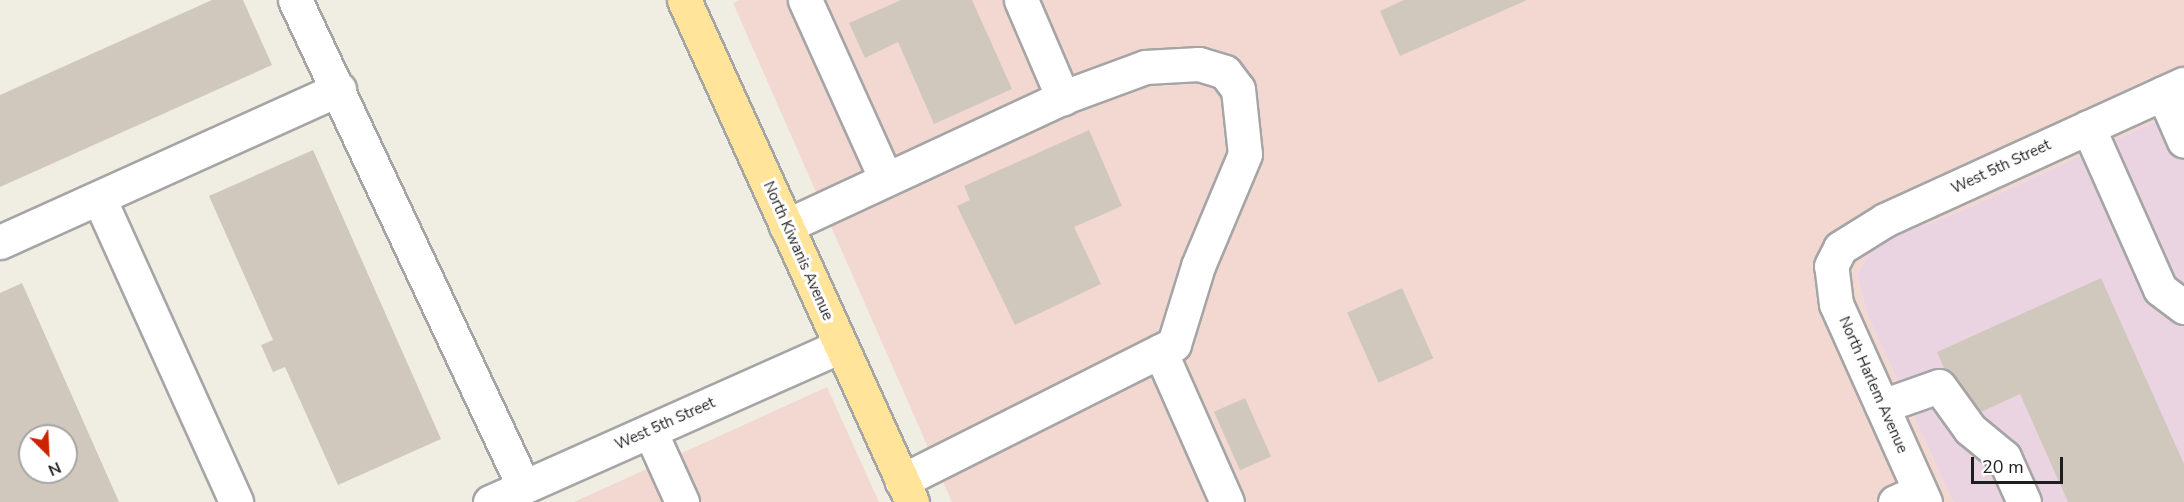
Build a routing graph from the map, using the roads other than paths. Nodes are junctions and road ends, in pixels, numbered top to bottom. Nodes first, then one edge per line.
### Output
1 (296, 0) edge
2 (806, 0) edge
3 (1021, 0) edge
4 (688, 1) edge
5 (2174, 88) edge
6 (339, 89) junction
7 (1062, 98) junction
8 (2088, 127) junction
9 (2184, 141) edge
10 (886, 179) junction
11 (99, 198) junction
12 (786, 225) junction
13 (0, 242) edge
14 (1831, 266) joint
15 (2182, 304) edge
16 (841, 346) junction
17 (1160, 351) junction
18 (1882, 406) junction
19 (650, 431) junction
20 (524, 487) junction
21 (907, 491) edge
22 (1914, 498) edge
23 (236, 502) edge
24 (490, 502) edge
25 (682, 502) edge
26 (1227, 502) edge
27 (2024, 502) edge

1 - 6 street
2 - 10 street
3 - 7 street
4 - 12 main road, North Kiwanis Avenue
5 - 8 street, West 5th Street
5 - 9 street
6 - 11 street
6 - 20 street
7 - 10 street
7 - 17 street
8 - 14 street, West 5th Street
8 - 15 street
10 - 12 street
11 - 13 street
11 - 23 street
12 - 16 main road, North Kiwanis Avenue
14 - 18 street, North Harlem Avenue
16 - 19 street, West 5th Street
16 - 21 main road, North Kiwanis Avenue
17 - 21 street
17 - 26 street
18 - 22 street, North Harlem Avenue
18 - 27 street
19 - 20 street, West 5th Street
19 - 25 street
20 - 24 street, West 5th Street

